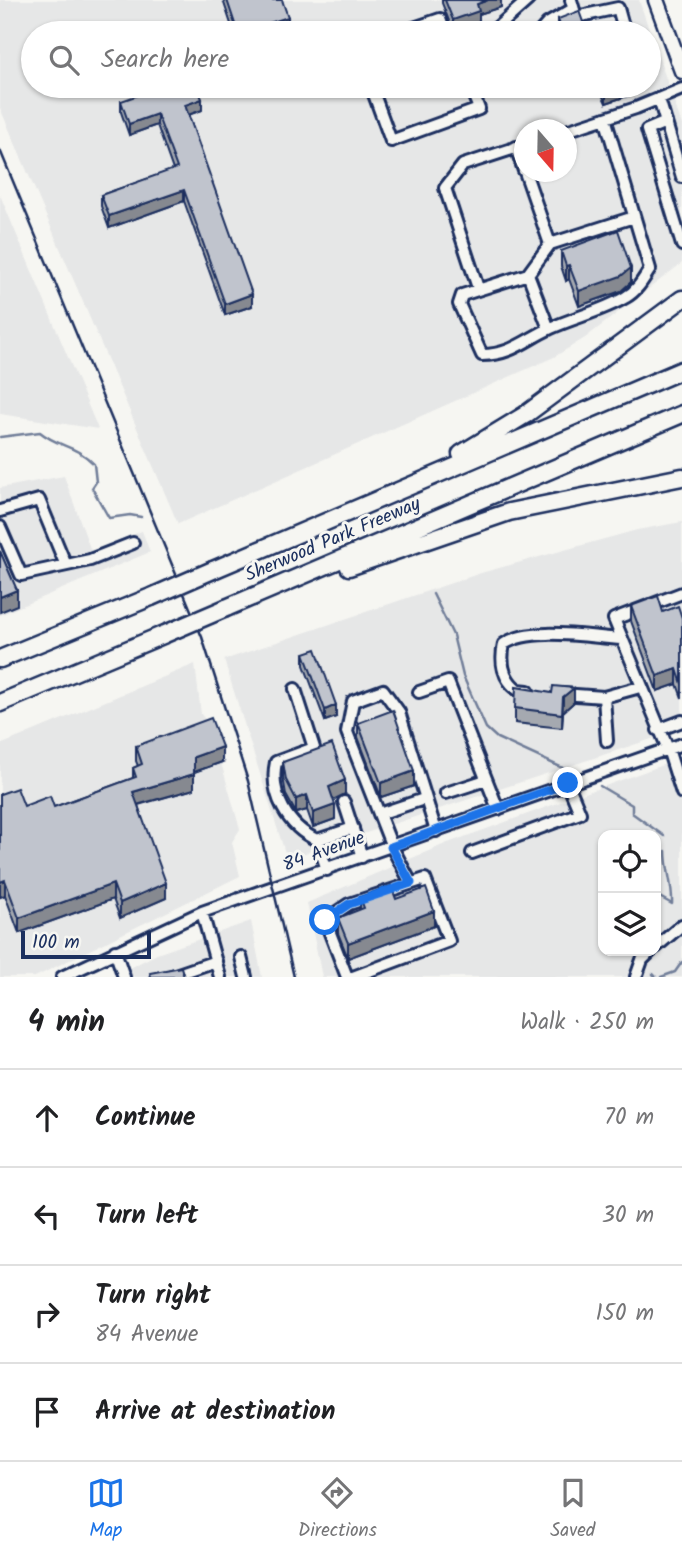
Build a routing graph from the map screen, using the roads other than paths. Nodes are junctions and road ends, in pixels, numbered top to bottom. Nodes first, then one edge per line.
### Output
1 (528, 0) edge
2 (656, 0) edge
3 (572, 5) edge
4 (504, 21) edge
5 (551, 21) edge
6 (622, 21) edge
7 (682, 71) edge
8 (682, 89) edge
9 (375, 98) edge
10 (474, 98) edge
11 (659, 99) junction
12 (605, 118) junction
13 (666, 122) junction
14 (577, 127) edge
15 (514, 148) edge
16 (682, 177) edge
17 (529, 182) edge
18 (634, 217) junction
19 (550, 244) junction
20 (682, 245) edge
21 (528, 274) junction
22 (478, 288) junction
23 (682, 299) edge
24 (549, 329) junction
25 (682, 370) edge
26 (682, 414) edge
27 (682, 477) edge
28 (398, 490) junction
29 (0, 511) edge
30 (0, 527) edge
31 (133, 543) dead end
32 (65, 563) junction
33 (682, 593) edge
34 (257, 595) junction
35 (621, 639) junction
36 (0, 659) edge
37 (640, 687) junction
38 (295, 688) dead end
39 (419, 692) dead end
40 (543, 692) edge
41 (555, 693) edge
42 (604, 697) junction
43 (0, 703) edge
44 (682, 721) edge
45 (658, 730) junction
46 (607, 741) dead end
47 (682, 744) edge
48 (668, 749) junction
49 (486, 780) junction
50 (568, 783) junction
51 (446, 793) dead end
52 (682, 793) edge
53 (424, 799) junction
54 (344, 802) dead end
55 (498, 809) junction
56 (379, 814) junction
57 (353, 828) junction
58 (436, 831) junction
59 (317, 840) junction
60 (391, 847) junction
61 (472, 853) dead end
62 (362, 857) junction
63 (327, 870) junction
64 (411, 883) junction
65 (202, 912) junction
66 (682, 926) edge
67 (661, 943) edge
68 (115, 951) junction
69 (646, 956) edge
70 (241, 957) dead end
71 (216, 961) junction
72 (64, 977) edge
73 (124, 977) edge
74 (169, 977) edge
75 (220, 977) edge
76 (246, 977) edge
77 (347, 977) edge
78 (353, 977) edge
79 (636, 977) edge

1 - 4 street
2 - 7 main road
3 - 5 street
3 - 6 street
8 - 11 street
9 - 10 street
11 - 12 street
11 - 13 street
12 - 14 street
12 - 18 street
13 - 16 street
13 - 20 street
15 - 22 street
17 - 19 street
18 - 19 street
18 - 24 street
19 - 21 street
21 - 22 street
21 - 24 street
22 - 24 street
23 - 28 highway
25 - 28 highway, Sherwood Park Freeway
26 - 34 highway, Sherwood Park Freeway
27 - 34 highway
28 - 36 highway, Sherwood Park Freeway, bridge
29 - 32 street
30 - 32 street
31 - 32 street
33 - 35 street
34 - 43 highway, Sherwood Park Freeway, bridge
35 - 37 street
35 - 40 street
37 - 42 street
37 - 45 street
38 - 59 street
39 - 49 street
41 - 42 street
42 - 46 street
44 - 45 street
45 - 48 street
47 - 48 street, 84 Avenue
48 - 50 street, 84 Avenue
48 - 52 street
49 - 51 street
49 - 55 street
50 - 55 street, 84 Avenue
50 - 61 street
53 - 56 street
53 - 56 street
53 - 58 street
54 - 57 street
55 - 58 street, 84 Avenue
56 - 60 street
57 - 59 street
57 - 62 street
58 - 60 street, 84 Avenue
59 - 63 street
60 - 62 street, 84 Avenue
60 - 64 street
62 - 63 street, 84 Avenue
63 - 65 street, 84 Avenue
64 - 77 street
64 - 78 street
65 - 68 street, 84 Avenue
65 - 71 street
66 - 67 street
68 - 72 street, 84 Avenue
68 - 73 street
69 - 79 street
70 - 76 street
71 - 74 street
71 - 75 street

